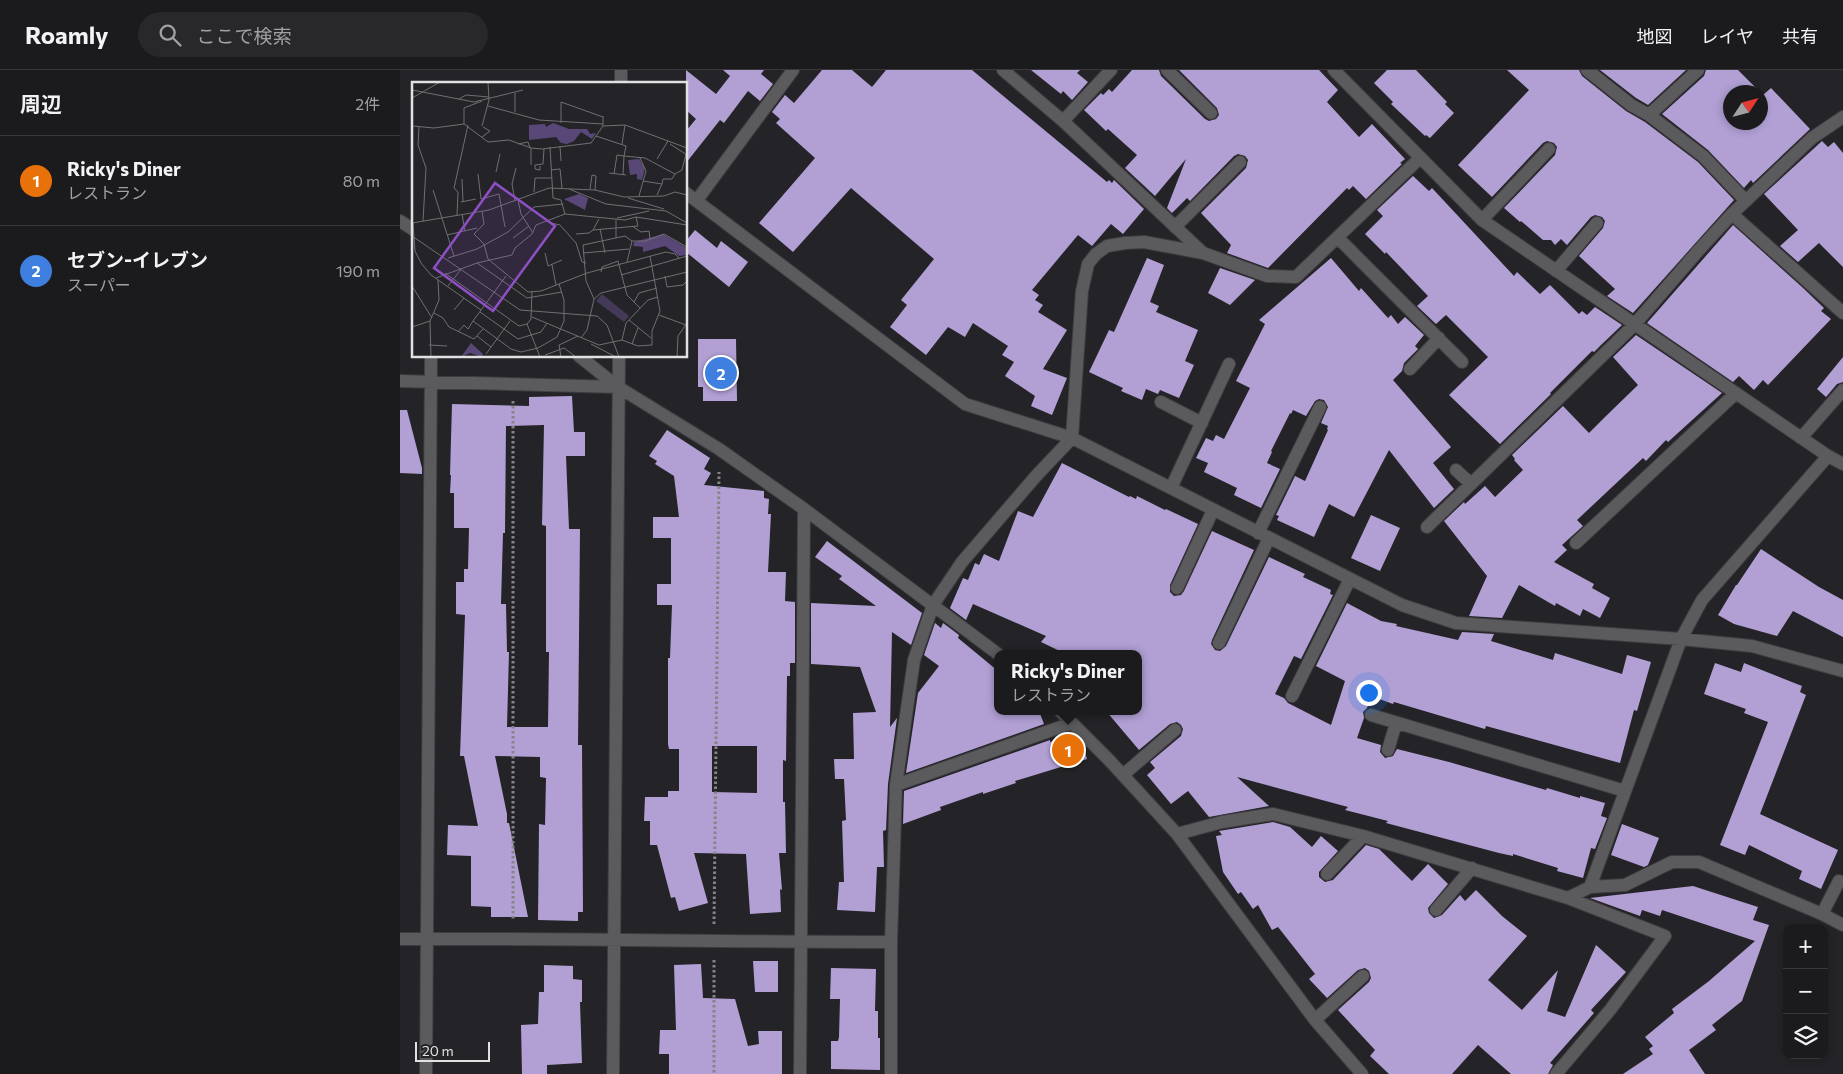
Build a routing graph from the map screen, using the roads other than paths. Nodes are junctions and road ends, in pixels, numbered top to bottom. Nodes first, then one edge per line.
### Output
1 (792, 70) edge
2 (1003, 70) edge
3 (1111, 70) edge
4 (1167, 70) edge
5 (1334, 70) edge
6 (1587, 70) edge
7 (1698, 70) edge
8 (1211, 113) dead end
9 (1649, 115) junction
10 (1843, 117) edge
11 (1064, 121) junction
12 (1549, 149) dead end
13 (1420, 158) junction
14 (1240, 162) dead end
15 (688, 194) edge
16 (697, 200) junction
17 (1746, 200) junction
18 (1732, 214) junction
19 (1482, 220) junction
20 (400, 221) edge
21 (1597, 223) dead end
22 (1176, 227) junction
23 (412, 229) edge
24 (1338, 238) junction
25 (1203, 253) junction
26 (1556, 271) junction
27 (1843, 313) edge
28 (1634, 325) junction
29 (1439, 338) junction
30 (431, 358) edge
31 (581, 358) edge
32 (618, 358) edge
33 (1462, 362) dead end
34 (1229, 364) dead end
35 (1410, 369) dead end
36 (400, 381) edge
37 (430, 381) junction
38 (618, 387) junction
39 (1843, 390) edge
40 (1736, 394) junction
41 (1161, 402) dead end
42 (1320, 407) dead end
43 (1202, 423) junction
44 (1072, 438) junction
45 (1801, 438) junction
46 (1828, 456) junction
47 (1843, 464) edge
48 (1456, 470) dead end
49 (1471, 484) junction
50 (1171, 488) junction
51 (804, 509) junction
52 (1214, 510) junction
53 (1427, 527) dead end
54 (1263, 535) junction
55 (1576, 543) dead end
56 (1350, 579) junction
57 (1177, 588) dead end
58 (933, 605) junction
59 (1681, 638) junction
60 (1219, 643) dead end
61 (994, 651) edge
62 (1843, 672) edge
63 (1292, 696) dead end
64 (1064, 715) edge
65 (1371, 715) dead end
66 (1072, 722) junction
67 (1396, 723) junction
68 (1175, 730) dead end
69 (1388, 750) dead end
70 (1123, 775) junction
71 (896, 785) junction
72 (1625, 791) junction
73 (1177, 834) junction
74 (1363, 836) junction
75 (1472, 868) junction
76 (1327, 874) dead end
77 (1839, 881) dead end
78 (1590, 887) junction
79 (1568, 898) junction
80 (1436, 910) dead end
81 (1822, 914) junction
82 (1843, 925) edge
83 (400, 939) edge
84 (426, 939) junction
85 (614, 941) junction
86 (801, 942) junction
87 (892, 942) junction
88 (1362, 976) dead end
89 (1315, 1020) junction
90 (426, 1074) edge
91 (613, 1074) edge
92 (800, 1074) edge
93 (891, 1074) edge
94 (1362, 1074) edge
95 (1556, 1074) edge

1 - 16 street
2 - 11 street
3 - 11 street
4 - 8 street
5 - 13 street
6 - 9 street
7 - 9 street
9 - 17 street
10 - 17 street
11 - 22 street
12 - 19 street
13 - 19 street
13 - 24 street
14 - 22 street
15 - 16 street
16 - 44 street
17 - 18 street
18 - 27 street
18 - 28 street
19 - 26 street
20 - 23 street
21 - 26 street
22 - 25 street
24 - 25 street
24 - 29 street
25 - 44 street
26 - 28 street
28 - 40 street
28 - 49 street
29 - 33 street
29 - 35 street
30 - 37 street
31 - 38 street
32 - 38 street
34 - 43 street
36 - 37 street
37 - 38 street
37 - 84 street
38 - 51 street
38 - 85 street
39 - 45 street
40 - 45 street
40 - 55 street
41 - 43 street
42 - 54 street
43 - 50 street
44 - 50 street
44 - 58 street
45 - 46 street
46 - 47 street
46 - 59 street
48 - 49 street
49 - 53 street
50 - 52 street
51 - 58 street
51 - 86 street
52 - 54 street
52 - 57 street
54 - 56 street
54 - 60 street
56 - 59 street
56 - 63 street
58 - 61 street
58 - 71 street
59 - 62 street
59 - 72 street
64 - 66 street
65 - 67 street
66 - 70 street
66 - 71 street
67 - 69 street
67 - 72 street
68 - 70 street
70 - 73 street
71 - 87 street
72 - 78 street
73 - 74 street
73 - 89 street
74 - 75 street
74 - 76 street
75 - 79 street
75 - 80 street
77 - 81 street
78 - 79 street
78 - 81 street
79 - 95 street
81 - 82 street
83 - 84 street
84 - 85 street
84 - 90 street
85 - 86 street
85 - 91 street
86 - 87 street
86 - 92 street
87 - 93 street
88 - 89 street
89 - 94 street

